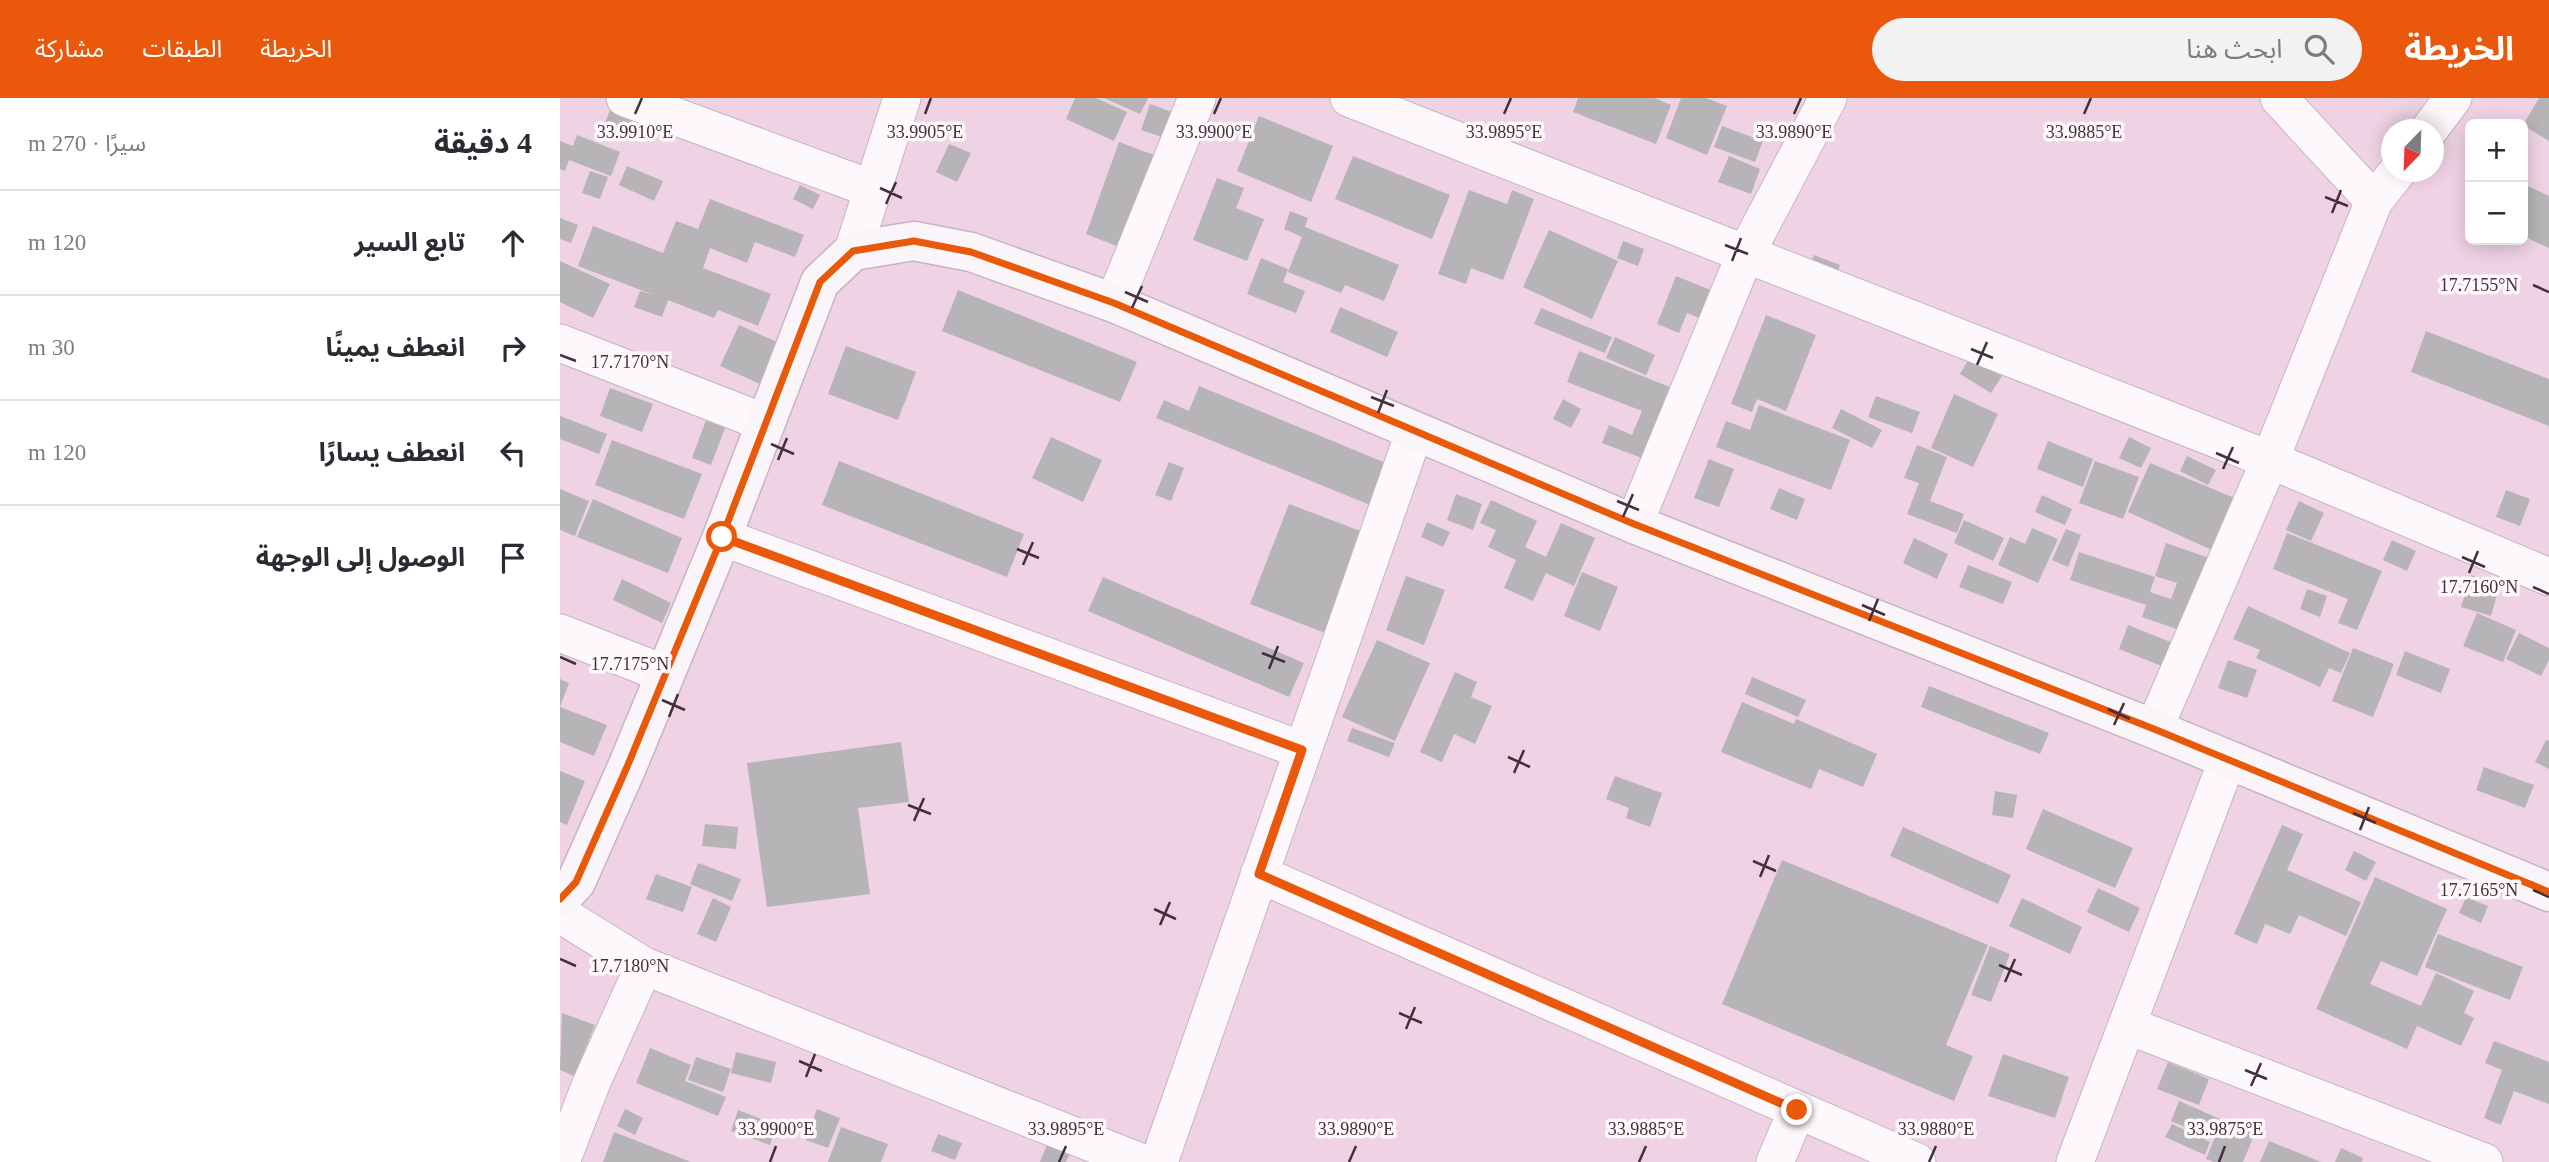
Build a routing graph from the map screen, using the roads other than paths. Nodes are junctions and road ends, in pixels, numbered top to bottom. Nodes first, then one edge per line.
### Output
1 (625, 98) edge
2 (902, 98) edge
3 (1197, 98) edge
4 (1349, 98) edge
5 (1828, 98) edge
6 (2279, 98) edge
7 (2453, 98) edge
8 (2437, 119) edge
9 (2389, 182) edge
10 (875, 190) junction
11 (2374, 201) junction
12 (853, 251) junction
13 (1745, 255) junction
14 (1114, 303) junction
15 (560, 343) edge
16 (766, 423) junction
17 (1414, 433) junction
18 (2270, 460) junction
19 (1634, 524) junction
20 (722, 537) junction
21 (2549, 577) edge
22 (560, 633) edge
23 (665, 674) junction
24 (2154, 729) junction
25 (1302, 750) junction
26 (2227, 761) junction
27 (1259, 874) junction
28 (2549, 892) edge
29 (560, 899) edge
30 (560, 914) edge
31 (644, 966) junction
32 (2129, 1026) junction
33 (1797, 1110) junction
34 (561, 1162) edge
35 (1140, 1162) edge
36 (1159, 1162) edge
37 (1775, 1162) edge
38 (1917, 1162) edge
39 (2075, 1162) edge
40 (2484, 1162) edge

1 - 10 street
2 - 10 street
3 - 14 street
4 - 13 street
5 - 13 street
6 - 11 street
7 - 8 street
9 - 11 street
10 - 12 street
11 - 18 street
12 - 14 street
12 - 16 street
13 - 18 street
13 - 19 street
14 - 17 street
15 - 16 street
16 - 20 street
17 - 19 street
17 - 25 street
18 - 21 street
18 - 24 street
19 - 24 street
20 - 23 street
20 - 25 street
22 - 23 street
23 - 29 street
24 - 26 street
25 - 27 street
26 - 28 street
26 - 32 street
27 - 33 street
27 - 36 street
30 - 31 street
31 - 34 street
31 - 35 street
32 - 39 street
32 - 40 street
33 - 37 street
33 - 38 street

